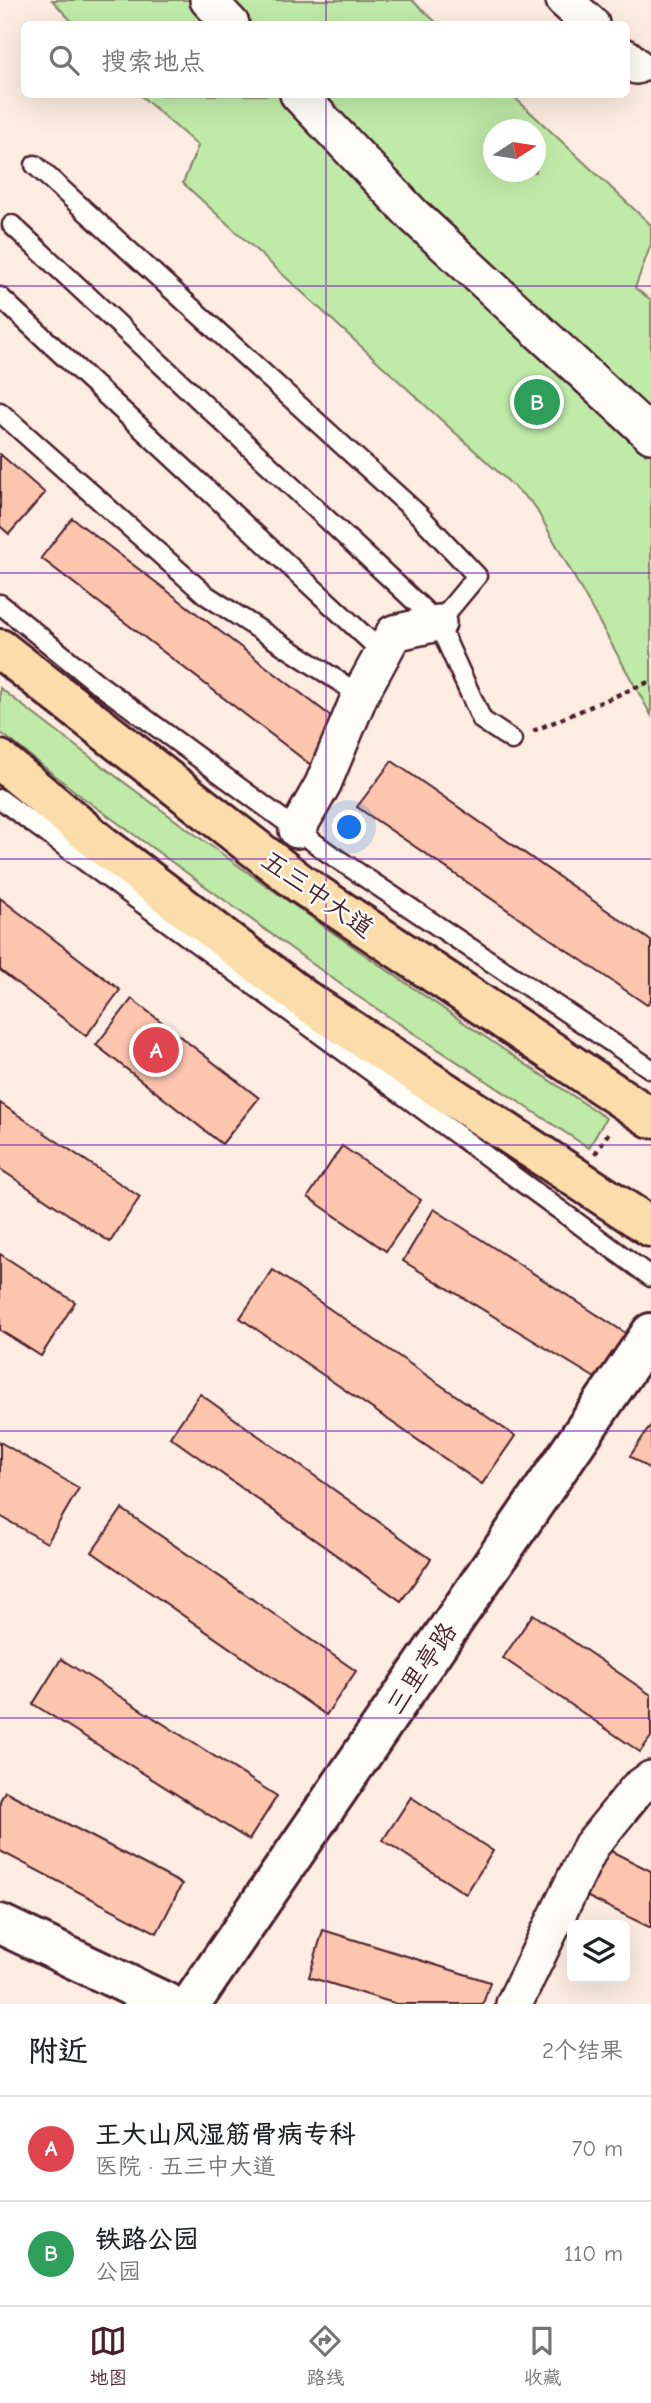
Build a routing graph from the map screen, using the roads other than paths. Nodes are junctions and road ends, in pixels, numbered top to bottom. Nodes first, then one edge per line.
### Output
1 (208, 0) edge
2 (564, 0) edge
3 (228, 21) edge
4 (588, 21) edge
5 (302, 98) edge
6 (35, 165) dead end
7 (12, 225) dead end
8 (0, 297) edge
9 (0, 412) edge
10 (651, 435) edge
11 (0, 604) edge
12 (438, 622) junction
13 (0, 649) edge
14 (383, 653) junction
15 (360, 695) junction
16 (512, 740) road end
17 (0, 760) edge
18 (0, 799) edge
19 (298, 830) junction
20 (651, 1069) edge
21 (639, 1110) edge
22 (651, 1227) edge
23 (651, 1277) edge
24 (651, 1333) edge
25 (651, 1779) edge
26 (0, 1924) edge
27 (170, 2004) edge
28 (191, 2004) edge
29 (514, 2004) edge

1 - 3 street
2 - 4 street
5 - 10 street
6 - 12 lane
7 - 12 lane
8 - 14 lane
9 - 15 lane
11 - 19 lane
12 - 14 street
12 - 16 lane
13 - 21 main road, 五三中大道
14 - 15 street
15 - 19 street
17 - 22 main road
18 - 23 lane
19 - 20 lane
24 - 28 street, 三里亭路
25 - 29 street
26 - 27 street

